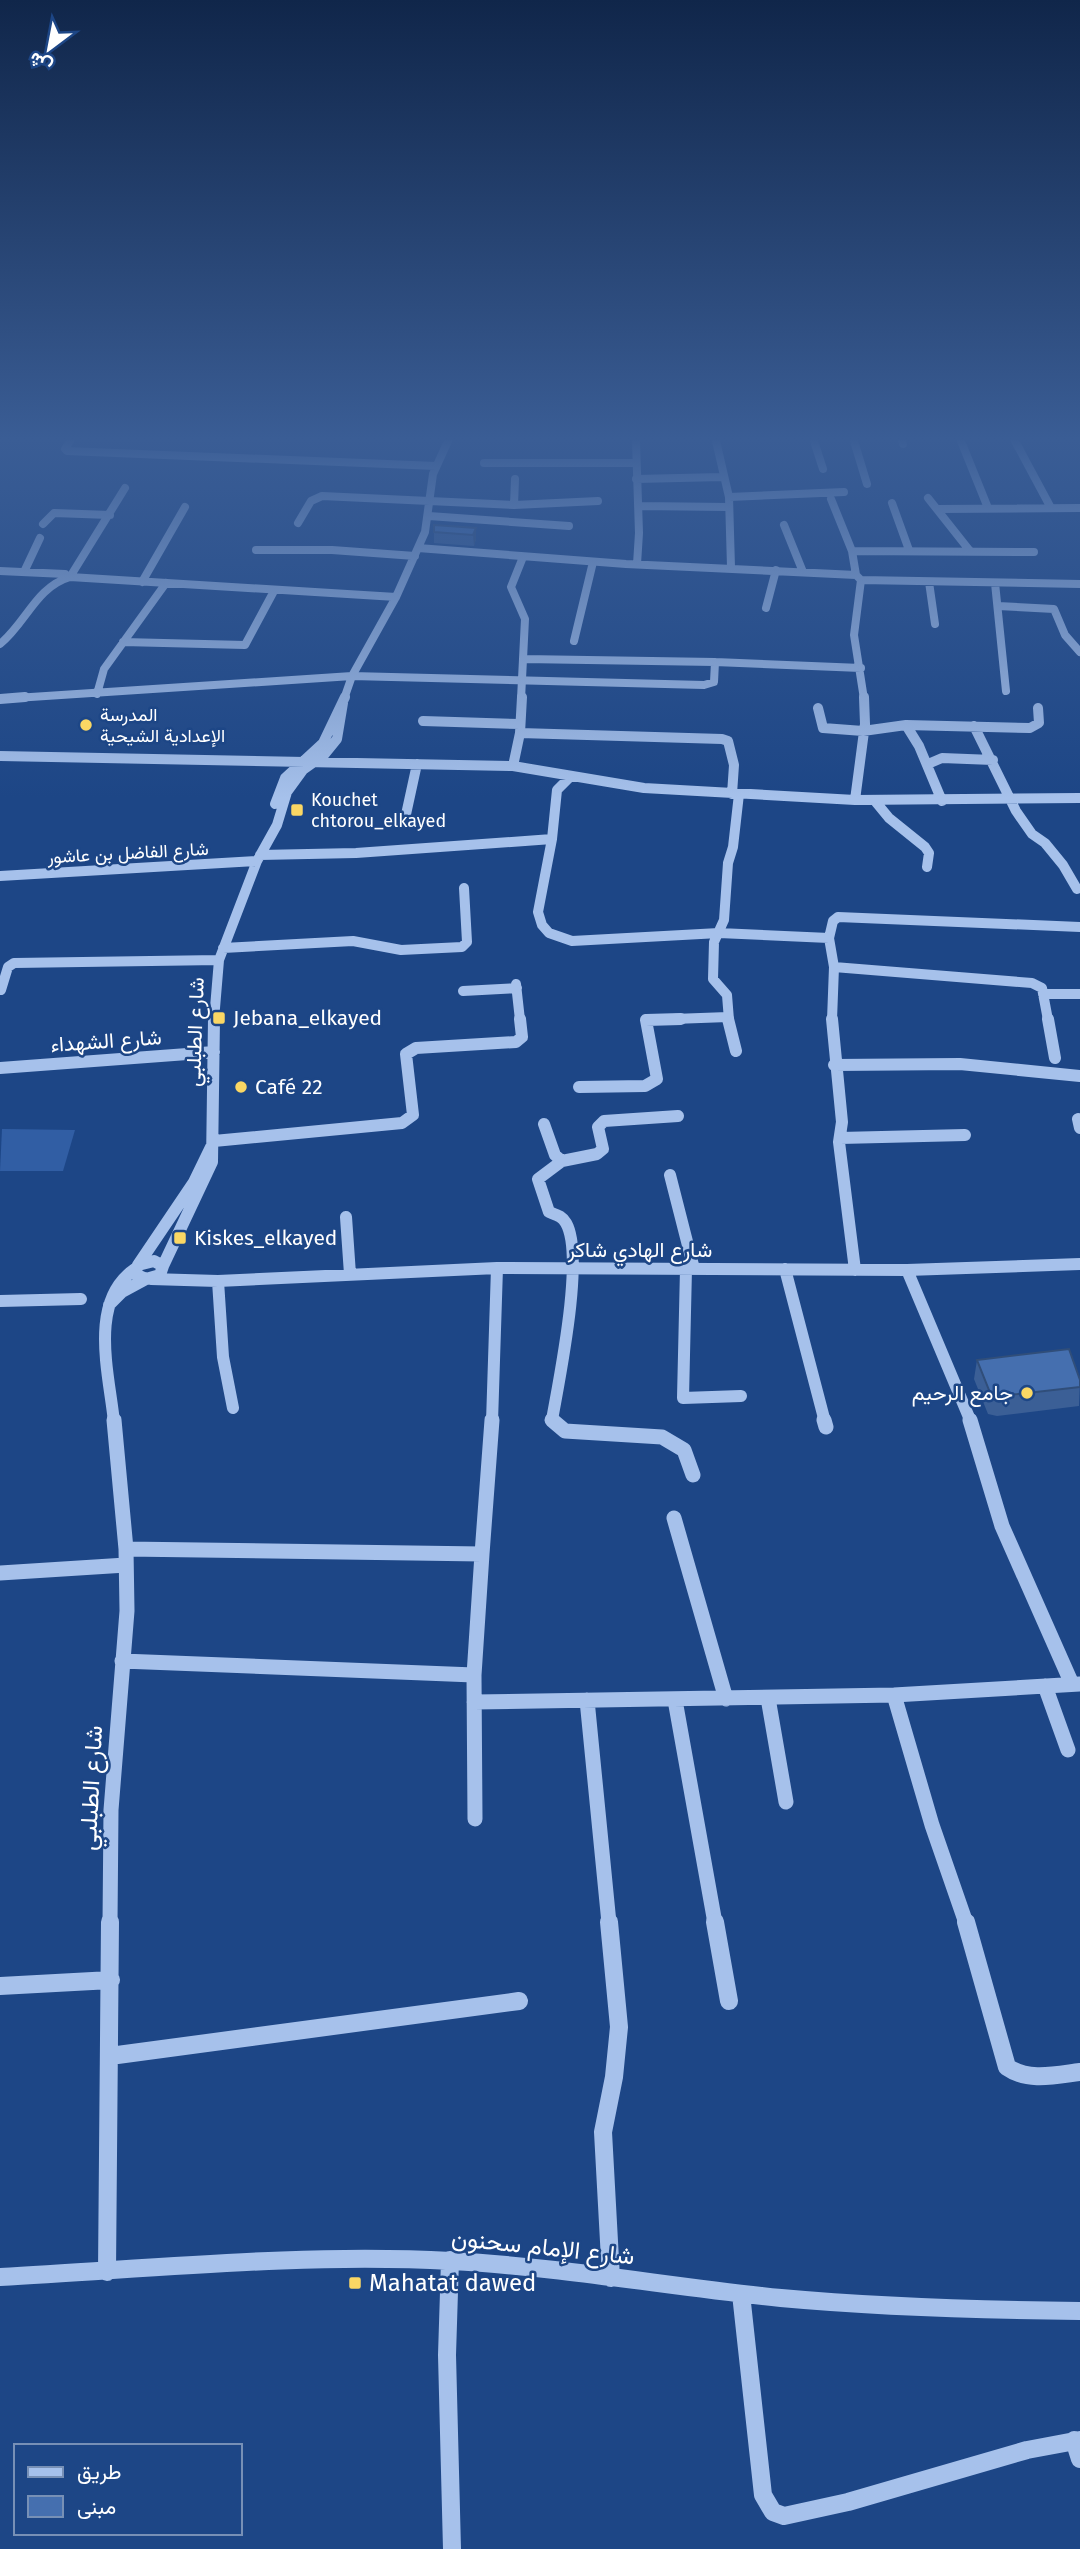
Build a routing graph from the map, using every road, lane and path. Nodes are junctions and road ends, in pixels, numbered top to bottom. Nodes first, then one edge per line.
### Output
1 (30, 560) edge
2 (81, 560) edge
3 (155, 560) edge
4 (412, 560) edge
5 (522, 560) edge
6 (564, 560) edge
7 (637, 560) edge
8 (731, 560) edge
9 (798, 560) edge
10 (854, 560) edge
11 (593, 562) junction
12 (637, 564) junction
13 (731, 567) junction
14 (776, 570) junction
15 (0, 571) edge
16 (24, 572) junction
17 (803, 572) junction
18 (71, 576) junction
19 (858, 578) junction
20 (142, 582) junction
21 (929, 582) junction
22 (166, 583) junction
23 (995, 583) junction
24 (1080, 584) edge
25 (274, 591) junction
26 (396, 597) junction
27 (998, 606) junction
28 (766, 608) dead end
29 (935, 624) dead end
30 (574, 641) dead end
31 (122, 642) junction
32 (0, 644) edge
33 (1080, 652) edge
34 (524, 659) junction
35 (715, 662) junction
36 (861, 668) junction
37 (352, 676) junction
38 (522, 682) junction
39 (1006, 691) dead end
40 (97, 694) junction
41 (0, 698) edge
42 (343, 703) junction
43 (818, 708) dead end
44 (1038, 708) dead end
45 (423, 722) dead end
46 (906, 725) junction
47 (974, 726) junction
48 (520, 729) junction
49 (863, 732) junction
50 (337, 739) junction
51 (0, 756) edge
52 (993, 760) junction
53 (239, 762) junction
54 (314, 762) junction
55 (301, 763) junction
56 (376, 763) junction
57 (417, 764) junction
58 (928, 764) junction
59 (513, 766) junction
60 (570, 777) junction
61 (280, 786) junction
62 (735, 794) junction
63 (1080, 798) edge
64 (855, 800) junction
65 (1012, 800) junction
66 (875, 801) junction
67 (942, 801) junction
68 (405, 819) dead end
69 (552, 839) junction
70 (265, 843) junction
71 (258, 858) junction
72 (927, 867) dead end
73 (0, 876) edge
74 (464, 888) dead end
75 (1077, 889) dead end
76 (1080, 927) edge
77 (719, 933) junction
78 (830, 938) junction
79 (223, 948) junction
80 (219, 960) junction
81 (834, 967) junction
82 (1, 990) edge
83 (463, 990) dead end
84 (1043, 994) junction
85 (1080, 995) edge
86 (728, 1017) junction
87 (736, 1051) dead end
88 (214, 1052) junction
89 (1055, 1058) dead end
90 (834, 1065) junction
91 (0, 1068) edge
92 (1080, 1076) edge
93 (579, 1087) dead end
94 (678, 1116) dead end
95 (544, 1124) dead end
96 (965, 1135) dead end
97 (840, 1138) junction
98 (213, 1144) junction
99 (562, 1161) junction
100 (670, 1175) dead end
101 (346, 1217) dead end
102 (1080, 1264) edge
103 (136, 1267) junction
104 (164, 1267) junction
105 (497, 1268) junction
106 (572, 1269) junction
107 (690, 1269) junction
108 (785, 1269) junction
109 (855, 1270) junction
110 (907, 1270) junction
111 (350, 1274) junction
112 (148, 1279) junction
113 (201, 1280) junction
114 (218, 1281) junction
115 (81, 1299) dead end
116 (0, 1301) edge
117 (106, 1308) junction
118 (741, 1396) dead end
119 (233, 1408) dead end
120 (826, 1427) dead end
121 (694, 1475) dead end
122 (674, 1518) dead end
123 (482, 1554) junction
124 (126, 1557) junction
125 (0, 1573) edge
126 (122, 1661) junction
127 (474, 1675) junction
128 (1076, 1684) edge
129 (1045, 1686) junction
130 (894, 1695) junction
131 (726, 1699) junction
132 (768, 1699) junction
133 (587, 1700) junction
134 (675, 1700) junction
135 (474, 1702) junction
136 (1068, 1750) dead end
137 (786, 1802) dead end
138 (475, 1819) dead end
139 (111, 1980) junction
140 (0, 1986) edge
141 (519, 2001) dead end
142 (729, 2001) dead end
143 (110, 2056) junction
144 (1080, 2072) edge
145 (450, 2260) junction
146 (107, 2272) junction
147 (0, 2277) edge
148 (611, 2278) junction
149 (741, 2294) junction
150 (1080, 2311) edge
151 (1078, 2446) edge
152 (452, 2549) edge

1 - 16 street
2 - 18 street
3 - 20 street
4 - 26 street, شارع الطبلبي
5 - 34 street
6 - 11 street
7 - 12 street
8 - 13 street
9 - 17 street
10 - 19 street
11 - 12 street
11 - 30 street
12 - 13 street
13 - 14 street
14 - 17 street
14 - 28 street
15 - 16 street
16 - 18 street
17 - 19 street
18 - 20 street
18 - 32 street
19 - 21 street
19 - 36 street
20 - 22 street
21 - 23 street
21 - 29 street
22 - 25 street
22 - 31 street
23 - 24 street
23 - 27 street
25 - 26 street
25 - 31 street
26 - 37 street, شارع الطبلبي
27 - 33 street
27 - 39 street
31 - 40 street
34 - 35 street
34 - 38 street
35 - 36 street
35 - 38 street
36 - 49 street
37 - 38 street
37 - 40 street
37 - 42 street, شارع الطبلبي
38 - 48 street
40 - 41 street
42 - 50 street, شارع الطبلبي
42 - 55 street, شارع الطبلبي
43 - 49 street
44 - 47 street
45 - 48 street
46 - 47 street
46 - 49 street
46 - 58 street
47 - 52 street
48 - 59 street
48 - 62 street
49 - 64 street
50 - 54 street, شارع الطبلبي
50 - 56 street
51 - 53 street
52 - 58 street
52 - 65 street
53 - 55 street
53 - 61 street
54 - 55 street
54 - 56 street
54 - 70 street, شارع الطبلبي
55 - 61 street, شارع الطبلبي
56 - 57 street
57 - 59 street
57 - 68 street
58 - 67 street
59 - 60 street
60 - 62 street
60 - 69 street
61 - 70 street, شارع الطبلبي
62 - 64 street
62 - 77 street
63 - 65 street
64 - 66 street
65 - 67 street
65 - 75 street
66 - 67 street
66 - 72 street
69 - 71 street, شارع الفاضل بن عاشور
69 - 77 street
70 - 71 street, شارع الطبلبي
71 - 73 street, شارع الفاضل بن عاشور
71 - 79 street, شارع الطبلبي
74 - 79 street
76 - 78 street
77 - 78 street
77 - 86 street
78 - 81 street
79 - 80 street, شارع الطبلبي
80 - 82 street
80 - 88 street, شارع الطبلبي
81 - 84 street
81 - 90 street
83 - 98 street
84 - 85 street
84 - 89 street
86 - 87 street
86 - 93 street
88 - 91 street, شارع الشهداء
88 - 98 street, شارع الطبلبي
90 - 92 street
90 - 97 street
94 - 99 street
95 - 99 street
96 - 97 street
97 - 109 street
98 - 103 street, شارع الطبلبي
98 - 104 street, شارع الطبلبي
99 - 106 street
100 - 107 street
101 - 111 street
102 - 110 street, شارع الهادي شاكر
103 - 104 street, شارع الهادي شاكر
103 - 112 street
103 - 117 street, شارع الطبلبي
104 - 112 street
104 - 113 street, شارع الهادي شاكر
105 - 106 street, شارع الهادي شاكر
105 - 111 street, شارع الهادي شاكر
105 - 123 street
106 - 107 street, شارع الهادي شاكر
106 - 121 street
107 - 108 street, شارع الهادي شاكر
107 - 118 street
108 - 109 street, شارع الهادي شاكر
108 - 120 street
109 - 110 street, شارع الهادي شاكر
110 - 128 street
111 - 114 street, شارع الهادي شاكر
112 - 113 street, شارع الهادي شاكر
112 - 117 street
113 - 114 street, شارع الهادي شاكر
114 - 119 street
115 - 116 street
117 - 124 street, شارع الطبلبي
122 - 131 street
123 - 124 street
123 - 127 street
124 - 125 street
124 - 126 street, شارع الطبلبي
126 - 127 street
126 - 139 street, شارع الطبلبي
127 - 135 street
128 - 129 street
129 - 130 street
129 - 136 street
130 - 132 street
130 - 144 street
131 - 132 street
131 - 134 street
132 - 137 street
133 - 134 street
133 - 135 street
133 - 148 street
134 - 142 street
135 - 138 street
139 - 140 street
139 - 143 street, شارع الطبلبي
141 - 143 street
143 - 146 street, شارع الطبلبي
145 - 146 street, شارع الإمام سحنون
145 - 148 street, شارع الإمام سحنون
145 - 152 street
146 - 147 street, شارع الإمام سحنون
148 - 149 street, شارع الإمام سحنون
149 - 150 street, شارع الإمام سحنون
149 - 151 street

